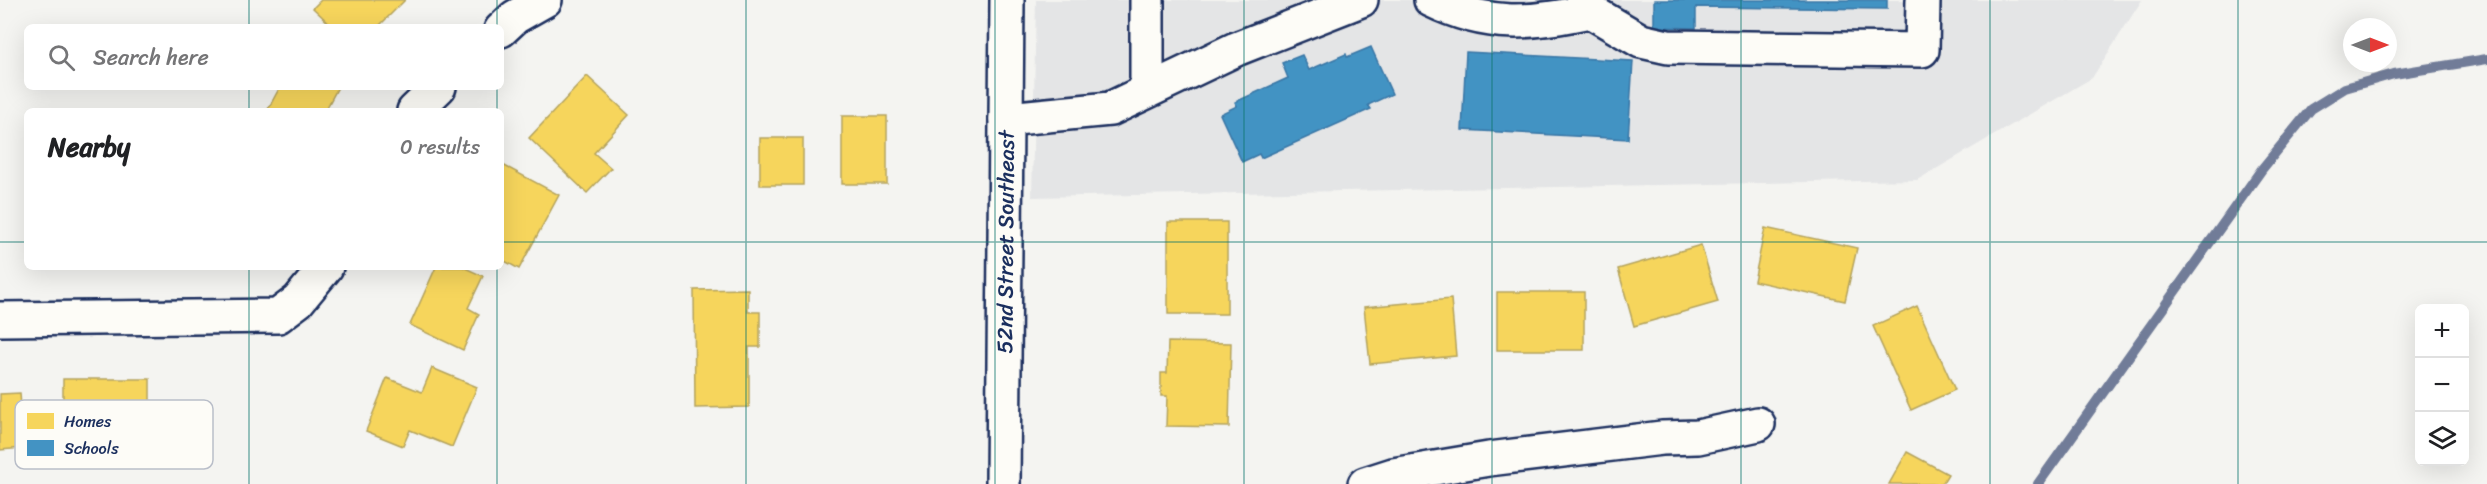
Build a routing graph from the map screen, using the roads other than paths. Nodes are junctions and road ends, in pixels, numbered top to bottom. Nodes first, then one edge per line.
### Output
1 (545, 0) edge
2 (1007, 0) edge
3 (1148, 0) edge
4 (1361, 0) edge
5 (1431, 0) edge
6 (1923, 0) edge
7 (1590, 5) edge
8 (504, 27) edge
9 (436, 90) edge
10 (1147, 91) junction
11 (417, 108) edge
12 (1006, 119) junction
13 (323, 270) edge
14 (0, 319) edge
15 (1758, 424) dead end
16 (1003, 484) edge
17 (1365, 484) edge

1 - 8 street
2 - 12 street, 52nd Street Southeast
3 - 10 street
4 - 10 street
5 - 7 street
6 - 7 street
9 - 11 street
10 - 12 street
12 - 16 street, 52nd Street Southeast
13 - 14 street
15 - 17 street

